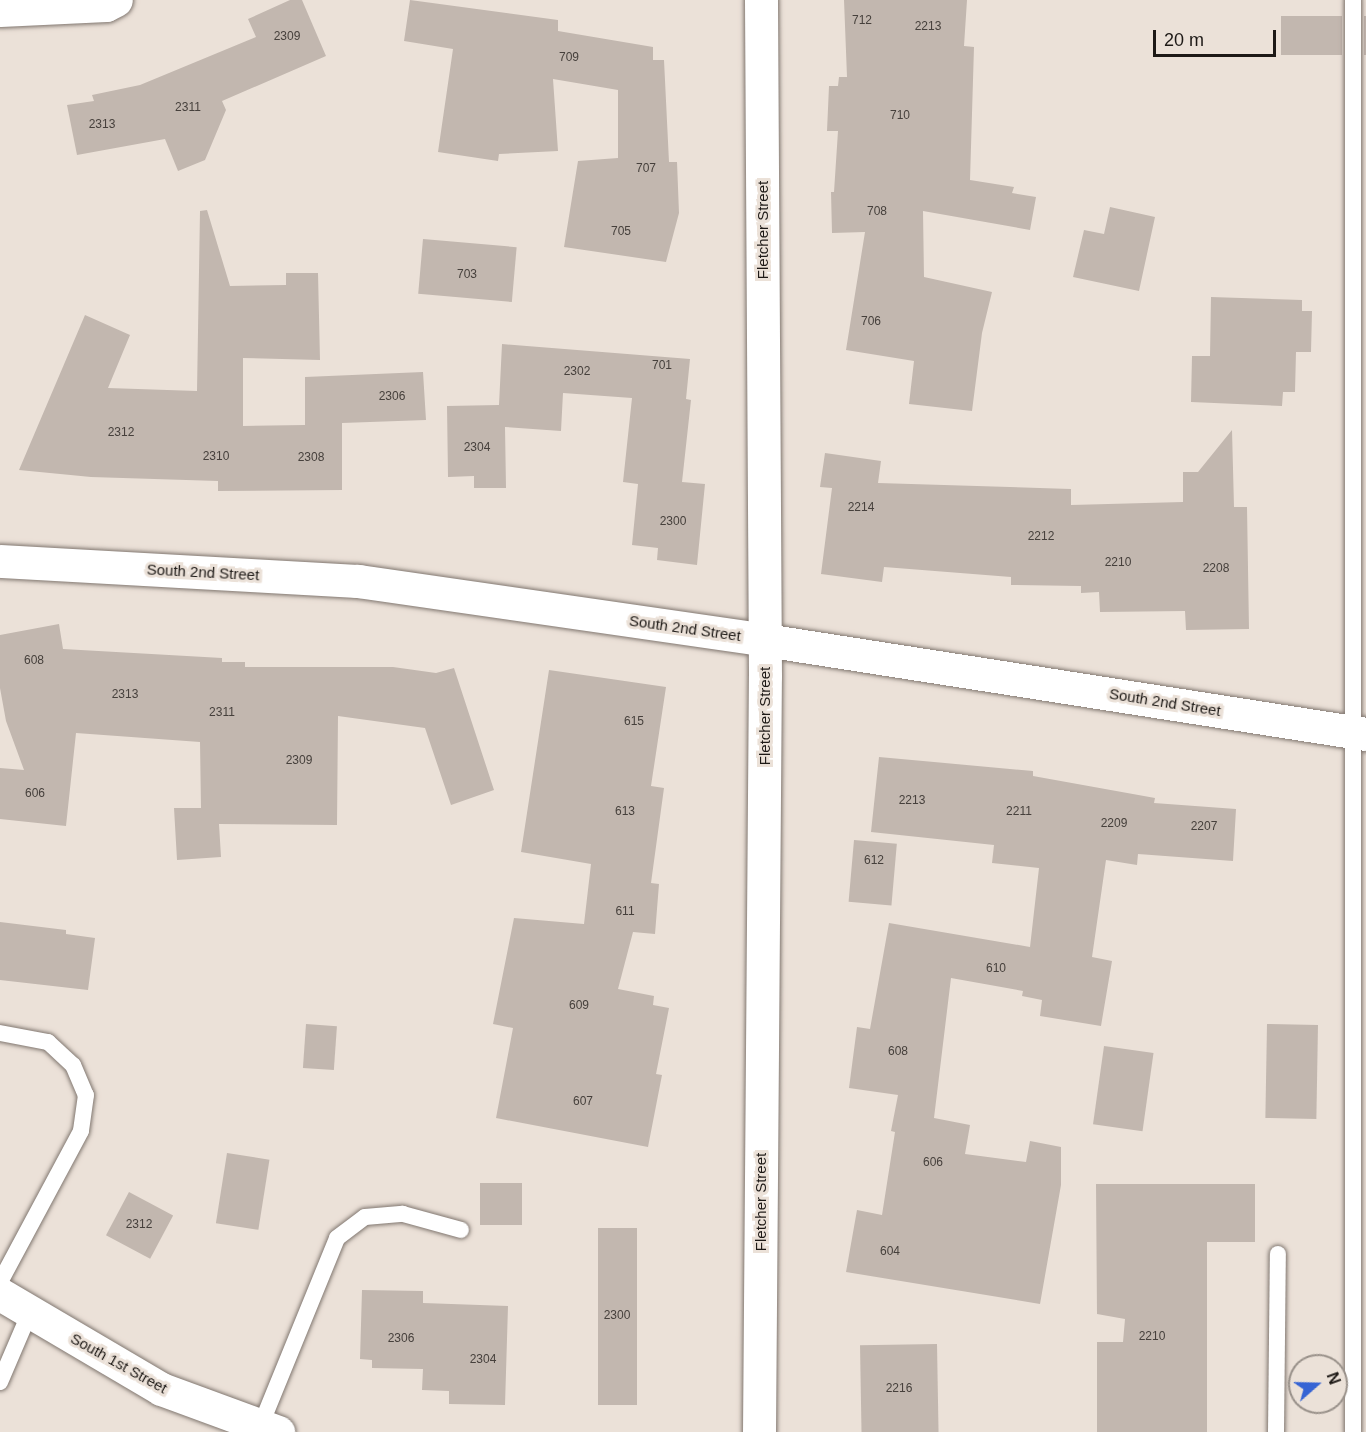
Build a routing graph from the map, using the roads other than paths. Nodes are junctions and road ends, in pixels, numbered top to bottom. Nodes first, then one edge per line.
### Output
1 (116, 0) edge
2 (761, 0) edge
3 (1353, 0) edge
4 (0, 10) edge
5 (0, 561) edge
6 (765, 640) junction
7 (1358, 733) edge
8 (0, 1033) edge
9 (461, 1230) dead end
10 (1278, 1254) dead end
11 (0, 1282) edge
12 (0, 1294) edge
13 (30, 1312) junction
14 (0, 1382) edge
15 (269, 1429) edge
16 (759, 1432) edge
17 (1276, 1432) edge
18 (1353, 1432) edge

1 - 4 street
2 - 6 street, Fletcher Street
3 - 7 lane
5 - 6 street, South 2nd Street
6 - 7 street, South 2nd Street
6 - 16 street, Fletcher Street
7 - 18 lane
8 - 11 lane
9 - 15 lane
10 - 17 lane
12 - 13 street, South 1st Street
13 - 14 lane
13 - 15 street, South 1st Street

